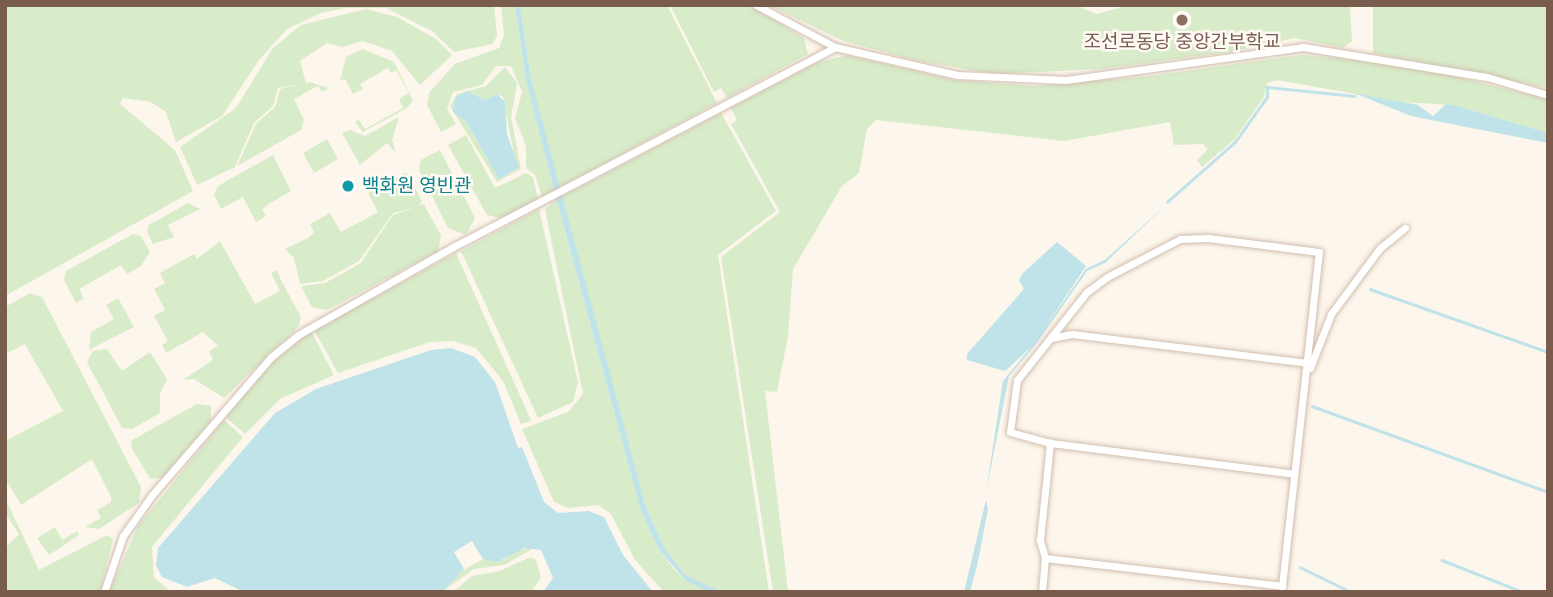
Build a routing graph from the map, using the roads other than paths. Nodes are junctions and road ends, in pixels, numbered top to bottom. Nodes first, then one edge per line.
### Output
1 (756, 5) edge
2 (835, 47) junction
3 (1548, 95) edge
4 (1405, 228) dead end
5 (1051, 338) junction
6 (1307, 363) junction
7 (1305, 385) junction
8 (1050, 443) junction
9 (1294, 474) junction
10 (1045, 558) junction
11 (1272, 588) edge
12 (104, 592) edge
13 (1042, 592) edge

1 - 2 street
2 - 3 street
2 - 12 street
4 - 7 street
5 - 6 street
5 - 6 street
5 - 8 street
6 - 7 street
7 - 9 street
8 - 9 street
8 - 10 street
9 - 11 street
10 - 11 street
10 - 13 street

